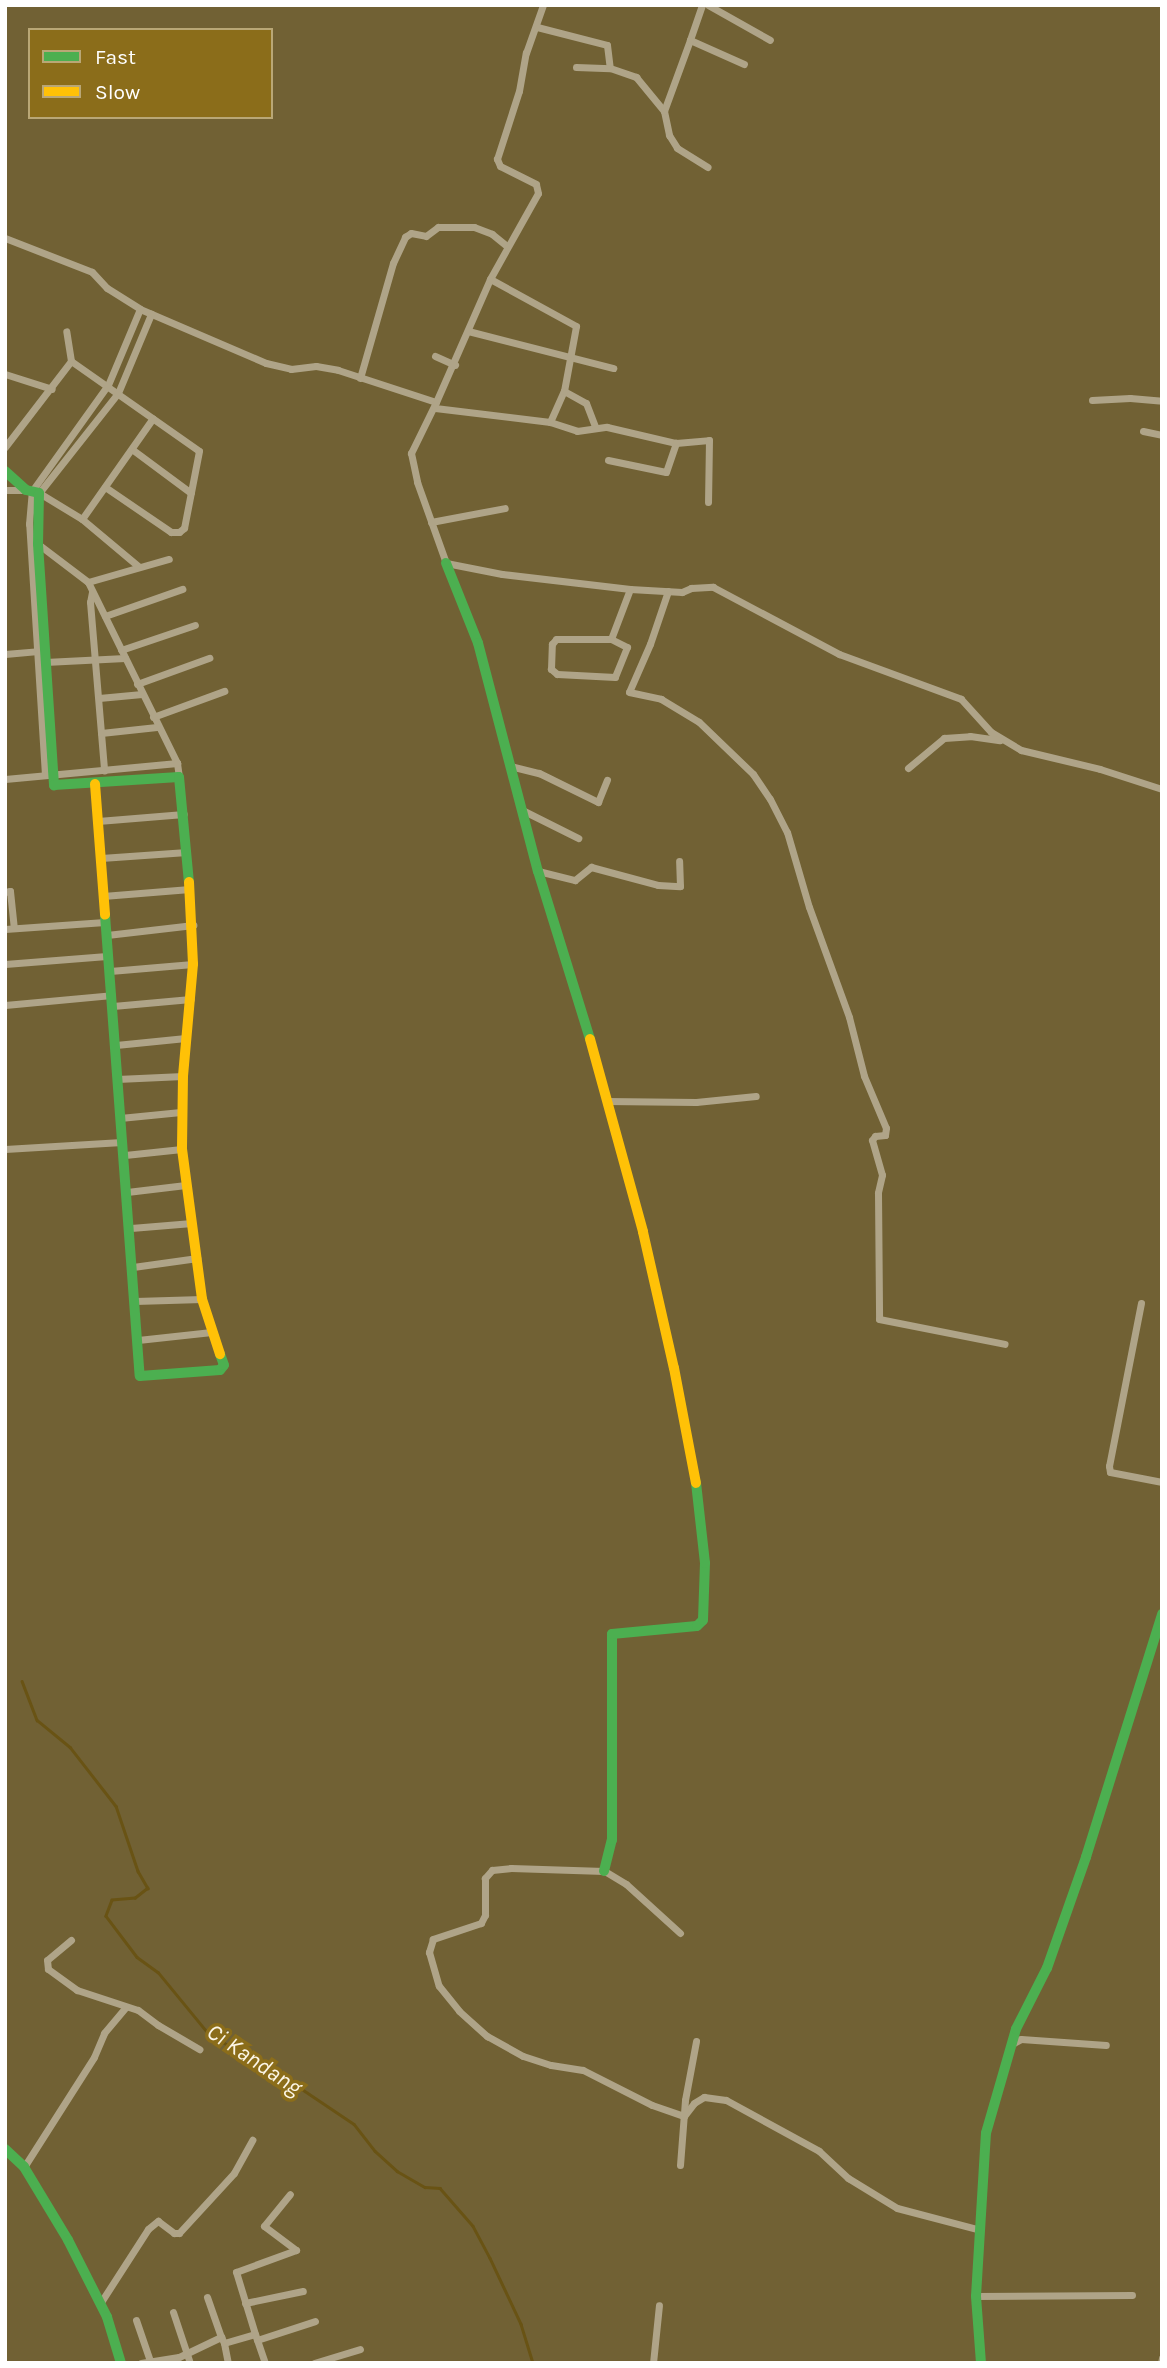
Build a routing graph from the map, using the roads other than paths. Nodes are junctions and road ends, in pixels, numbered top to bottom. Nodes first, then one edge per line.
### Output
1 (542, 5) edge
2 (702, 5) edge
3 (708, 5) edge
4 (537, 27) junction
5 (690, 40) junction
6 (770, 40) dead end
7 (744, 64) dead end
8 (576, 66) dead end
9 (610, 68) junction
10 (664, 111) junction
11 (708, 167) dead end
12 (5, 238) edge
13 (507, 246) junction
14 (490, 279) junction
15 (140, 309) junction
16 (150, 314) junction
17 (66, 331) dead end
18 (468, 331) junction
19 (435, 356) dead end
20 (569, 358) junction
21 (71, 361) junction
22 (455, 365) junction
23 (613, 369) dead end
24 (6, 376) edge
25 (360, 377) junction
26 (108, 385) junction
27 (52, 389) junction
28 (564, 391) junction
29 (118, 393) junction
30 (1092, 401) dead end
31 (1162, 401) edge
32 (435, 405) junction
33 (153, 418) junction
34 (550, 422) junction
35 (595, 427) junction
36 (1143, 431) dead end
37 (1162, 436) edge
38 (676, 443) junction
39 (5, 447) edge
40 (133, 450) junction
41 (608, 460) dead end
42 (5, 471) edge
43 (105, 487) junction
44 (5, 490) edge
45 (32, 492) junction
46 (191, 493) junction
47 (708, 502) dead end
48 (505, 508) dead end
49 (82, 519) junction
50 (431, 522) junction
51 (38, 544) junction
52 (169, 559) dead end
53 (446, 563) junction
54 (138, 566) junction
55 (88, 582) junction
56 (183, 589) dead end
57 (630, 589) junction
58 (667, 591) junction
59 (92, 592) junction
60 (105, 616) junction
61 (195, 625) dead end
62 (611, 639) junction
63 (121, 650) junction
64 (38, 651) junction
65 (5, 654) edge
66 (209, 658) dead end
67 (125, 659) junction
68 (46, 662) junction
69 (94, 662) junction
70 (137, 684) junction
71 (223, 691) dead end
72 (142, 694) junction
73 (99, 698) junction
74 (153, 717) junction
75 (157, 727) junction
76 (101, 733) junction
77 (1001, 740) junction
78 (177, 764) junction
79 (510, 766) junction
80 (908, 768) dead end
81 (104, 770) junction
82 (50, 774) junction
83 (179, 777) junction
84 (5, 779) edge
85 (607, 780) dead end
86 (95, 784) junction
87 (1162, 789) edge
88 (521, 810) junction
89 (184, 814) junction
90 (98, 821) junction
91 (578, 838) dead end
92 (187, 852) junction
93 (101, 858) junction
94 (679, 861) dead end
95 (538, 871) junction
96 (190, 889) junction
97 (5, 892) edge
98 (103, 896) junction
99 (106, 922) junction
100 (194, 925) junction
101 (10, 928) edge
102 (107, 935) junction
103 (107, 956) junction
104 (5, 964) edge
105 (194, 964) junction
106 (110, 971) junction
107 (191, 999) junction
108 (113, 1001) junction
109 (5, 1004) edge
110 (186, 1038) junction
111 (116, 1045) junction
112 (183, 1076) junction
113 (117, 1079) junction
114 (756, 1096) dead end
115 (606, 1101) junction
116 (181, 1112) junction
117 (120, 1118) junction
118 (122, 1142) junction
119 (5, 1149) edge
120 (182, 1149) junction
121 (125, 1155) junction
122 (186, 1185) junction
123 (127, 1192) junction
124 (192, 1223) junction
125 (131, 1228) junction
126 (197, 1258) junction
127 (133, 1267) junction
128 (202, 1299) junction
129 (135, 1301) junction
130 (1141, 1303) dead end
131 (212, 1332) junction
132 (138, 1340) junction
133 (1005, 1344) dead end
134 (1162, 1482) edge
135 (1162, 1614) edge
136 (604, 1871) junction
137 (680, 1933) dead end
138 (71, 1940) dead end
139 (126, 2007) junction
140 (696, 2041) dead end
141 (1012, 2044) junction
142 (1105, 2045) dead end
143 (199, 2049) dead end
144 (684, 2116) junction
145 (252, 2140) dead end
146 (5, 2149) edge
147 (680, 2165) dead end
148 (24, 2167) junction
149 (290, 2194) dead end
150 (980, 2230) junction
151 (303, 2291) dead end
152 (1132, 2295) dead end
153 (976, 2296) junction
154 (207, 2297) dead end
155 (101, 2302) junction
156 (245, 2303) junction
157 (659, 2305) dead end
158 (173, 2312) dead end
159 (136, 2320) dead end
160 (315, 2321) dead end
161 (256, 2337) junction
162 (222, 2340) junction
163 (360, 2349) dead end
164 (188, 2351) junction
165 (150, 2361) junction
166 (121, 2363) edge
167 (141, 2363) edge
168 (190, 2363) edge
169 (228, 2363) edge
170 (265, 2363) edge
171 (314, 2363) edge
172 (653, 2363) edge
173 (981, 2363) edge

1 - 4 street
2 - 5 street
3 - 6 street
4 - 9 street
4 - 13 street
5 - 7 street
5 - 10 street
8 - 9 street
9 - 10 street
10 - 11 street
12 - 15 street
13 - 14 street
13 - 25 street
14 - 18 street
14 - 20 street
15 - 16 street
15 - 26 street
16 - 25 street
16 - 29 street
17 - 21 street
18 - 20 street
18 - 22 street
19 - 22 street
20 - 23 street
20 - 28 street
21 - 26 street
21 - 27 street
22 - 32 street
24 - 27 street
25 - 32 street
26 - 29 street
26 - 45 street
27 - 39 street
28 - 34 street
28 - 35 street
29 - 33 street
29 - 45 street
30 - 31 street
32 - 34 street
32 - 50 street
33 - 40 street
33 - 46 street
34 - 35 street
35 - 38 street
36 - 37 street
38 - 41 street
38 - 47 street
40 - 43 street
40 - 46 street
42 - 45 street
43 - 46 street
43 - 49 street
44 - 45 street
45 - 49 street
45 - 51 street
45 - 64 street
48 - 50 street
49 - 54 street
50 - 53 street
51 - 55 street
51 - 68 street
52 - 54 street
53 - 57 street
53 - 79 street
54 - 55 street
55 - 59 street
56 - 60 street
57 - 58 street
57 - 62 street
58 - 77 street
58 - 133 street
59 - 60 street
59 - 69 street
60 - 63 street
61 - 63 street
62 - 62 street
63 - 67 street
64 - 65 street
64 - 82 street
66 - 70 street
67 - 69 street
67 - 70 street
68 - 69 street
68 - 82 street
69 - 73 street
70 - 72 street
71 - 74 street
72 - 73 street
72 - 74 street
73 - 76 street
74 - 75 street
75 - 76 street
75 - 78 street
76 - 81 street
77 - 80 street
77 - 87 street
78 - 81 street
78 - 83 street
79 - 85 street
79 - 88 street
81 - 82 street
82 - 84 street
82 - 86 street
83 - 86 street
83 - 89 street
86 - 90 street
88 - 91 street
88 - 95 street
89 - 90 street
89 - 92 street
90 - 93 street
92 - 93 street
92 - 96 street
93 - 98 street
94 - 95 street
95 - 115 street
96 - 98 street
96 - 100 street
97 - 101 street
98 - 99 street
99 - 101 street
99 - 102 street
100 - 102 street
100 - 105 street
102 - 103 street
103 - 104 street
103 - 106 street
105 - 106 street
105 - 107 street
106 - 108 street
107 - 108 street
107 - 110 street
108 - 109 street
108 - 111 street
110 - 111 street
110 - 112 street
111 - 113 street
112 - 113 street
112 - 116 street
113 - 117 street
114 - 115 street
115 - 136 street
116 - 117 street
116 - 120 street
117 - 118 street
118 - 119 street
118 - 121 street
120 - 121 street
120 - 122 street
121 - 123 street
122 - 123 street
122 - 124 street
123 - 125 street
124 - 125 street
124 - 126 street
125 - 127 street
126 - 127 street
126 - 128 street
127 - 129 street
128 - 129 street
128 - 131 street
129 - 132 street
130 - 134 street
131 - 132 street
131 - 132 street
135 - 141 street
136 - 137 street
136 - 144 street
138 - 139 street
139 - 143 street
139 - 148 street
140 - 144 street
141 - 142 street
141 - 150 street
144 - 147 street
144 - 150 street
145 - 155 street
146 - 148 street
148 - 155 street
149 - 156 street
150 - 153 street
151 - 156 street
152 - 153 street
153 - 173 street
154 - 162 street
155 - 166 street
156 - 161 street
157 - 172 street
158 - 164 street
159 - 165 street
160 - 161 street
161 - 162 street
161 - 170 street
162 - 164 street
162 - 169 street
163 - 171 street
164 - 165 street
164 - 168 street
165 - 167 street

